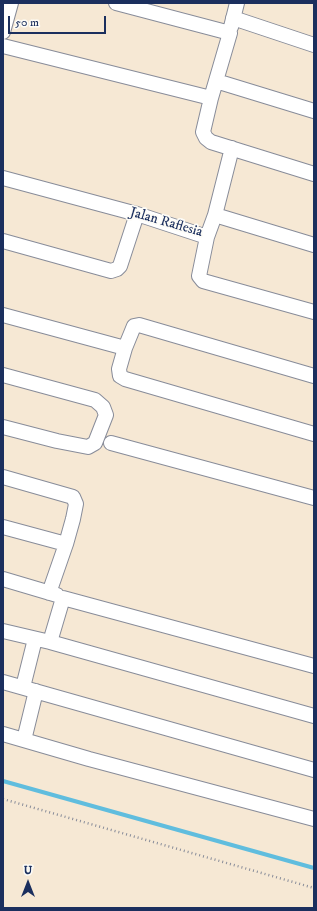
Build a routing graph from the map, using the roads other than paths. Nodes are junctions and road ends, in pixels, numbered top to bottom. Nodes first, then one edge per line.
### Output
1 (12, 3) edge
2 (116, 3) edge
3 (237, 3) edge
4 (233, 18) junction
5 (3, 32) edge
6 (230, 33) junction
7 (314, 45) edge
8 (3, 46) edge
9 (216, 82) junction
10 (211, 98) junction
11 (314, 111) edge
12 (232, 148) junction
13 (314, 174) edge
14 (3, 178) edge
15 (137, 214) junction
16 (215, 215) junction
17 (207, 237) junction
18 (3, 241) edge
19 (314, 245) edge
20 (314, 312) edge
21 (3, 315) edge
22 (125, 348) junction
23 (3, 375) edge
24 (314, 376) edge
25 (3, 427) edge
26 (314, 434) edge
27 (110, 443) dead end
28 (3, 477) edge
29 (314, 498) edge
30 (3, 527) edge
31 (66, 544) junction
32 (3, 579) edge
33 (49, 593) junction
34 (63, 598) junction
35 (3, 631) edge
36 (35, 639) junction
37 (50, 642) junction
38 (314, 666) edge
39 (3, 682) edge
40 (30, 689) junction
41 (314, 716) edge
42 (3, 734) edge
43 (24, 740) junction
44 (314, 770) edge
45 (314, 820) edge

1 - 5 street
2 - 6 street
3 - 4 street
4 - 6 street
4 - 7 street
6 - 9 street
8 - 10 street
9 - 10 street
9 - 11 street
10 - 12 street
12 - 13 street
12 - 16 street
14 - 15 street, Jalan Raflesia
15 - 17 street, Jalan Raflesia
15 - 18 street
16 - 17 street, Jalan Raflesia
16 - 19 street, Jalan Raflesia
17 - 20 street
21 - 22 street
22 - 24 street
22 - 26 street
23 - 25 street
27 - 29 street
28 - 31 street
30 - 31 street
31 - 33 street
32 - 33 street
33 - 34 street
34 - 37 street
34 - 38 street
35 - 36 street
36 - 37 street
36 - 40 street
37 - 41 street
39 - 40 street
40 - 43 street
40 - 44 street
42 - 43 street
43 - 45 street

